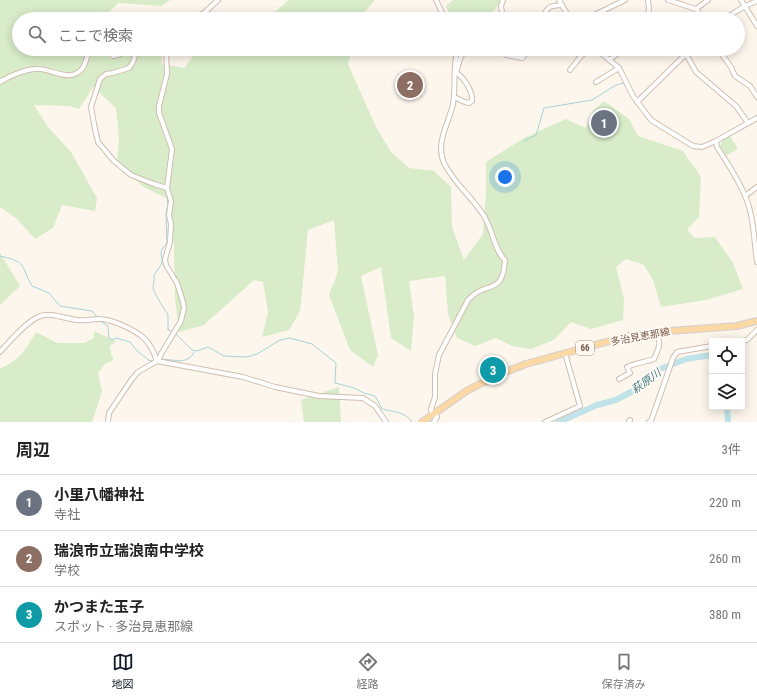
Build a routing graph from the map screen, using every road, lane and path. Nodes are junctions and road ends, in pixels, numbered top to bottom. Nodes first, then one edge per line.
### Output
1 (218, 0) edge
2 (436, 0) edge
3 (503, 0) edge
4 (559, 0) edge
5 (625, 0) edge
6 (648, 0) edge
7 (668, 0) edge
8 (708, 0) edge
9 (741, 0) edge
10 (757, 1) edge
11 (562, 5) junction
12 (745, 6) junction
13 (696, 9) junction
14 (205, 12) edge
15 (442, 12) edge
16 (502, 12) edge
17 (546, 12) edge
18 (566, 12) edge
19 (600, 12) edge
20 (648, 12) edge
21 (698, 12) edge
22 (735, 12) edge
23 (757, 26) edge
24 (87, 56) edge
25 (135, 56) edge
26 (166, 56) edge
27 (456, 56) edge
28 (462, 56) edge
29 (511, 56) edge
30 (524, 56) edge
31 (581, 56) edge
32 (604, 56) edge
33 (614, 56) edge
34 (684, 56) edge
35 (687, 56) edge
36 (723, 56) edge
37 (609, 60) junction
38 (619, 68) junction
39 (570, 70) dead end
40 (455, 71) junction
41 (0, 82) edge
42 (596, 82) dead end
43 (454, 97) junction
44 (757, 97) edge
45 (637, 102) junction
46 (757, 118) edge
47 (748, 123) junction
48 (716, 141) junction
49 (757, 187) edge
50 (167, 188) junction
51 (745, 196) junction
52 (757, 217) edge
53 (752, 220) junction
54 (757, 261) edge
55 (757, 321) edge
56 (757, 330) edge
57 (656, 332) junction
58 (745, 340) edge
59 (709, 347) edge
60 (0, 352) edge
61 (565, 353) junction
62 (158, 361) junction
63 (619, 378) dead end
64 (433, 413) junction
65 (424, 420) edge
66 (108, 422) edge
67 (386, 422) edge
68 (434, 422) edge
69 (545, 422) edge
70 (652, 422) edge

1 - 14 street
2 - 15 street
3 - 16 street
4 - 11 street
5 - 19 street
6 - 20 street
7 - 13 street
8 - 13 street
9 - 12 street
10 - 12 street
11 - 17 street
11 - 18 street
12 - 22 street
12 - 23 street
13 - 21 street
24 - 41 street
25 - 50 street
26 - 50 street
27 - 40 street
28 - 40 street
29 - 30 street
31 - 39 street
32 - 37 street
33 - 37 street
34 - 45 street
35 - 47 street
36 - 44 street
37 - 38 street
38 - 42 street
38 - 45 street
40 - 43 street
40 - 43 street
43 - 64 street
45 - 48 street
46 - 47 street
47 - 48 street
48 - 51 street
49 - 51 street
50 - 62 street
51 - 53 street
52 - 53 street
53 - 54 street
55 - 57 main road, 多治見恵那線 / 66
56 - 58 street
57 - 61 main road, 多治見恵那線 / 66
57 - 63 street
59 - 70 street
60 - 62 street
61 - 64 main road, 多治見恵那線 / 66
61 - 69 street
62 - 66 street
62 - 67 street
64 - 65 main road, 多治見恵那線 / 66
64 - 68 street

